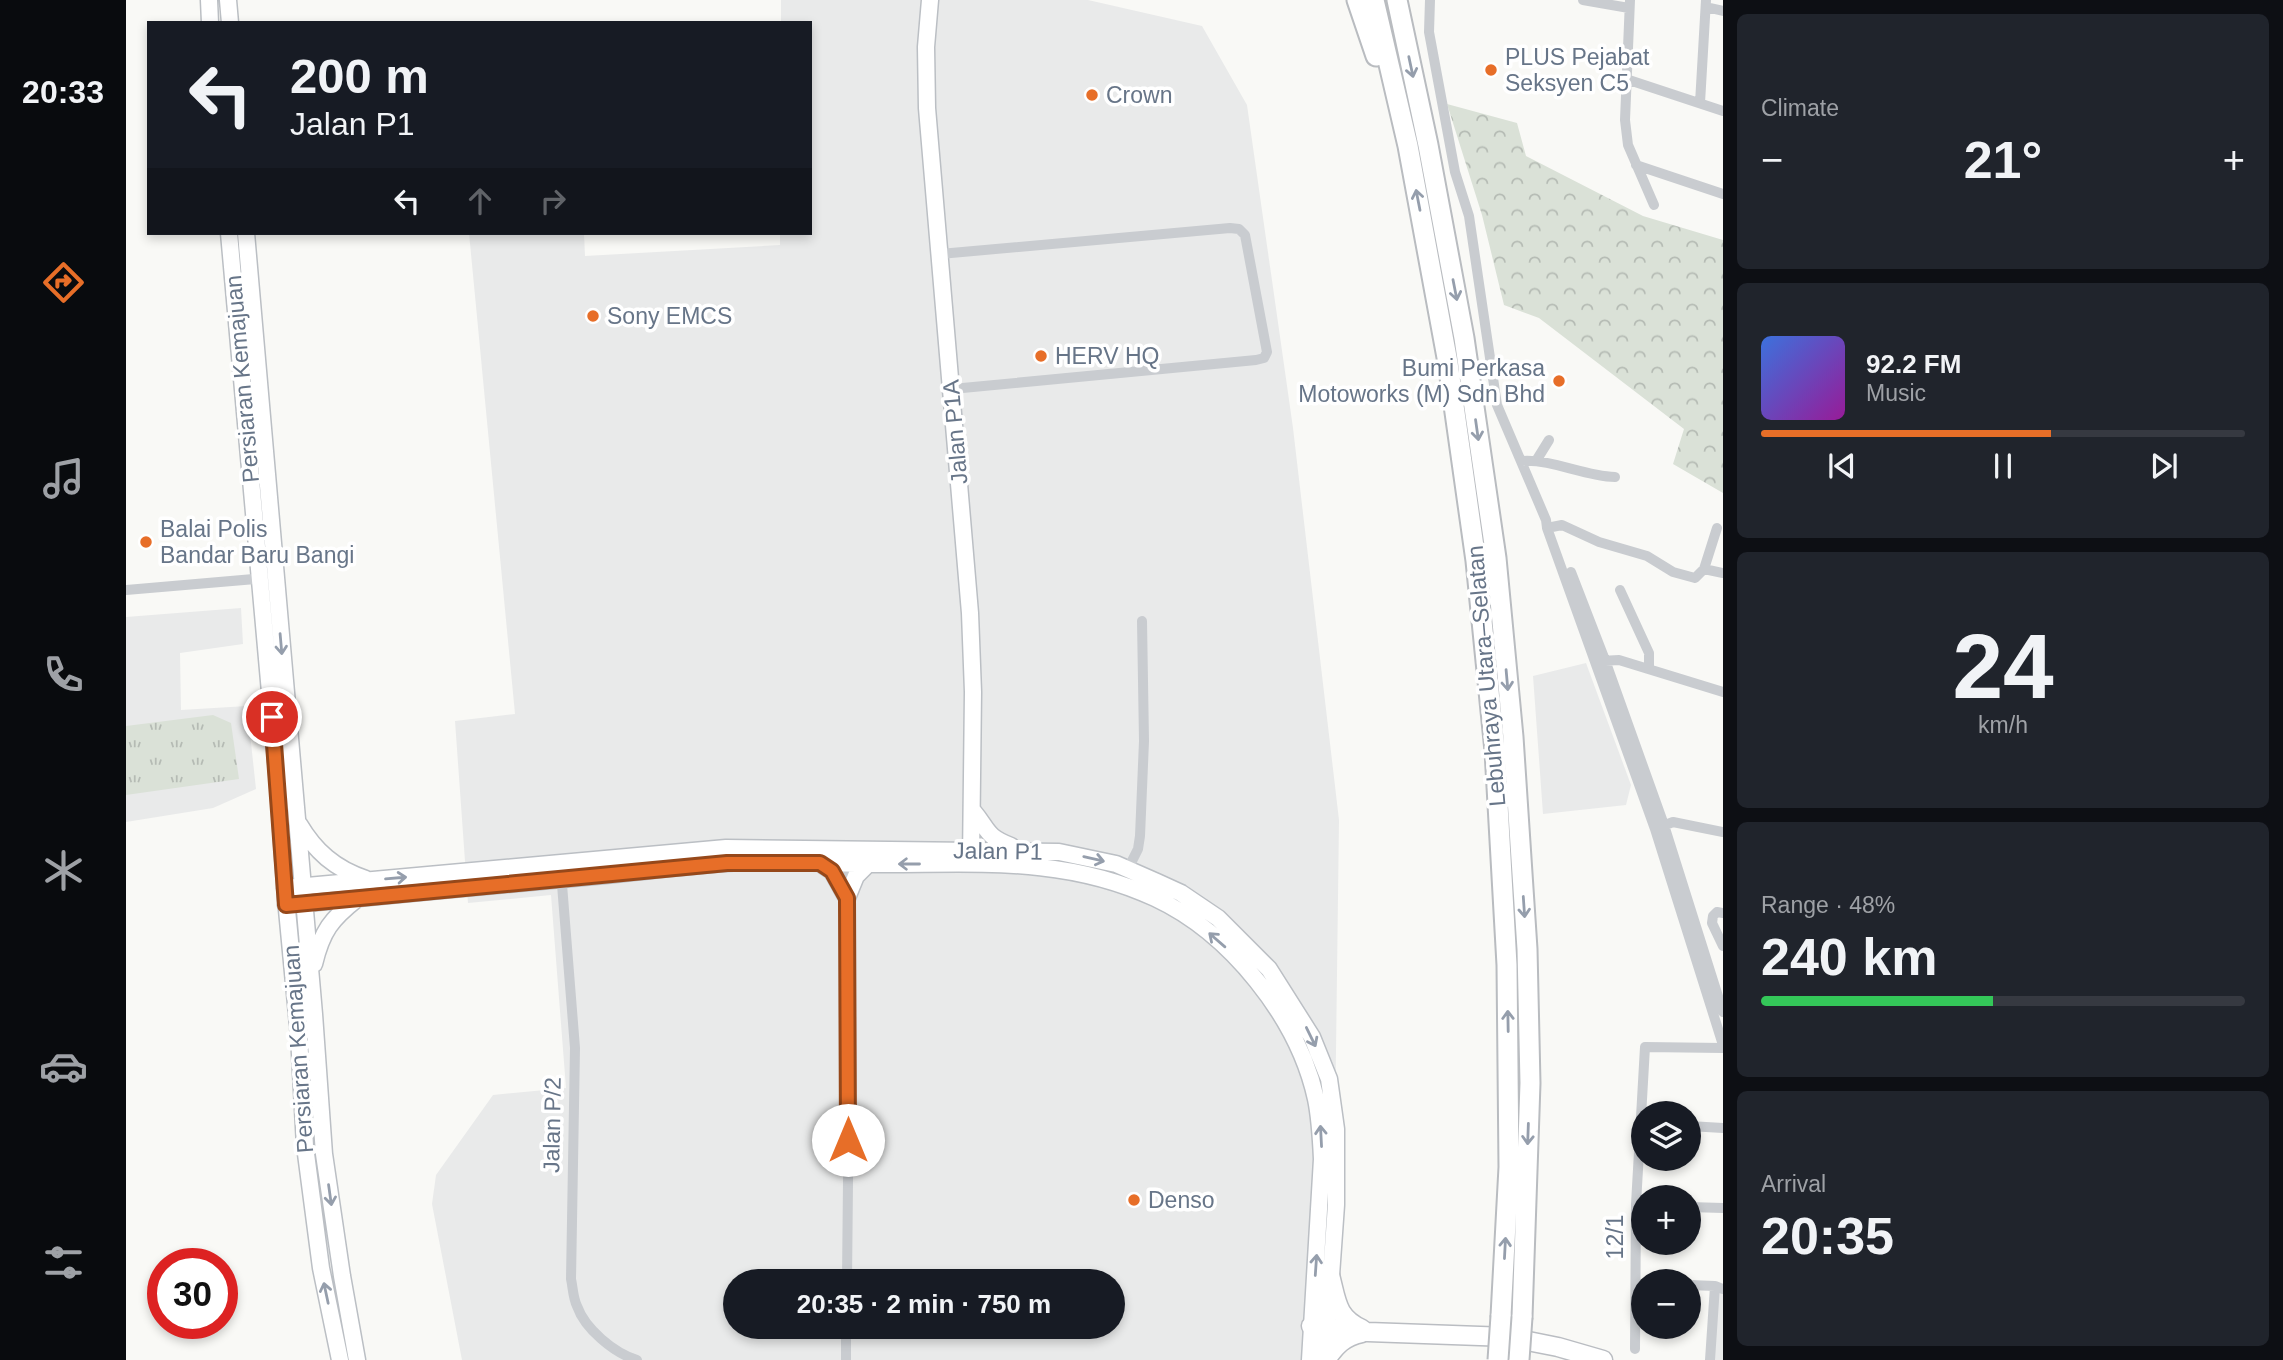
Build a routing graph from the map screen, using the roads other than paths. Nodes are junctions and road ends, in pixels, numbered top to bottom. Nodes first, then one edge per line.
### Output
1 (209, 0) edge
2 (228, 0) edge
3 (929, 0) edge
4 (1357, 0) edge
5 (1374, 0) edge
6 (1396, 0) edge
7 (1430, 0) edge
8 (1583, 0) edge
9 (1705, 2) edge
10 (1630, 4) edge
11 (1723, 11) edge
12 (210, 21) edge
13 (230, 21) edge
14 (1626, 79) junction
15 (1700, 103) junction
16 (1723, 111) edge
17 (1408, 146) junction
18 (1636, 165) junction
19 (1723, 194) edge
20 (1654, 205) dead end
21 (229, 235) edge
22 (246, 235) edge
23 (940, 254) junction
24 (951, 389) junction
25 (1549, 440) dead end
26 (1522, 461) junction
27 (1536, 461) junction
28 (1615, 477) dead end
29 (1549, 525) junction
30 (1717, 528) dead end
31 (1704, 569) junction
32 (1723, 573) edge
33 (267, 577) junction
34 (126, 590) edge
35 (1620, 590) dead end
36 (1142, 621) dead end
37 (1601, 661) junction
38 (1649, 669) junction
39 (1723, 692) edge
40 (971, 809) junction
41 (296, 818) junction
42 (1659, 827) junction
43 (1723, 832) edge
44 (940, 850) junction
45 (1018, 850) junction
46 (847, 857) junction
47 (971, 857) junction
48 (820, 863) junction
49 (868, 864) junction
50 (1128, 869) junction
51 (561, 870) junction
52 (370, 880) junction
53 (302, 886) junction
54 (285, 888) junction
55 (359, 898) junction
56 (847, 898) junction
57 (304, 903) junction
58 (286, 905) junction
59 (1723, 913) edge
60 (1723, 946) edge
61 (311, 981) junction
62 (1723, 1012) edge
63 (1723, 1047) edge
64 (1643, 1101) edge
65 (1701, 1127) edge
66 (1723, 1128) edge
67 (1701, 1207) edge
68 (1723, 1208) edge
69 (847, 1269) edge
70 (1330, 1275) junction
71 (1701, 1285) edge
72 (1719, 1287) edge
73 (1319, 1327) junction
74 (1368, 1332) junction
75 (846, 1339) edge
76 (1636, 1339) edge
77 (1635, 1349) dead end
78 (340, 1360) edge
79 (358, 1360) edge
80 (637, 1360) edge
81 (846, 1360) edge
82 (1310, 1360) edge
83 (1326, 1360) edge
84 (1498, 1360) edge
85 (1519, 1360) edge
86 (1603, 1360) edge
87 (1710, 1360) edge

1 - 12 main road
2 - 13 main road
3 - 23 main road, Jalan P1A
4 - 17 highway
5 - 17 highway, Lebuhraya Utara–Selatan
6 -> 85 highway, Lebuhraya Utara–Selatan, bridge
7 - 26 street
8 - 10 street
9 - 11 street
9 - 15 street
10 - 14 street
14 - 15 street
14 - 18 street
15 - 16 street
84 -> 17 highway, Lebuhraya Utara–Selatan, bridge
18 - 19 street
18 - 20 street
21 - 33 main road, Persiaran Kemajuan
22 - 33 main road, Persiaran Kemajuan
23 - 24 main road, Jalan P1A
23 - 24 street
24 - 40 main road, Jalan P1A
25 - 27 street
26 - 27 street
26 - 29 street
27 - 28 street
29 - 31 street
29 - 37 street
30 - 31 street
31 - 32 street
33 - 34 street
33 -> 41 main road, Persiaran Kemajuan
33 - 54 main road, Persiaran Kemajuan
35 - 38 street
36 - 50 street
37 - 38 street
37 - 42 street
38 - 39 street
40 - 44 main road
40 - 45 main road
40 - 47 main road, Jalan P1A
41 - 52 main road
41 - 53 main road, Persiaran Kemajuan
42 - 43 street
42 - 62 street
42 - 63 street
44 - 46 main road, Jalan P1
44 - 47 main road, Jalan P1
45 - 47 main road, Jalan P1
45 -> 50 main road, Jalan P1
46 - 48 main road, Jalan P1
46 - 49 main road, Jalan P1
46 - 51 main road, Jalan P1
46 - 56 street
47 -> 49 main road, Jalan P1
73 -> 47 main road, Jalan P1
48 - 51 main road, Jalan P1
48 - 56 main road
49 - 56 main road
50 -> 70 main road, Jalan P1
52 -> 51 main road, Jalan P1
51 - 55 main road, Jalan P1
51 - 80 street, Jalan P/2
52 - 53 main road, Jalan P1
53 - 54 main road, Jalan P1
53 - 57 main road, Persiaran Kemajuan
54 - 58 main road, Persiaran Kemajuan
55 - 57 main road, Jalan P1
55 - 61 main road
56 - 69 street
57 - 58 main road, Jalan P1
57 - 61 main road, Persiaran Kemajuan
78 -> 58 main road, Persiaran Kemajuan
59 - 60 street
61 -> 79 main road, Persiaran Kemajuan
63 - 64 street, 12/1
65 - 66 street
67 - 68 street
70 - 73 main road, Jalan P1
70 - 74 main road
71 - 72 street
72 - 87 street
73 - 74 main road
73 - 82 main road, Jalan P1
73 - 83 main road, Jalan P1
74 - 83 main road
74 - 86 main road
75 - 81 street
76 - 77 street, 12/1

